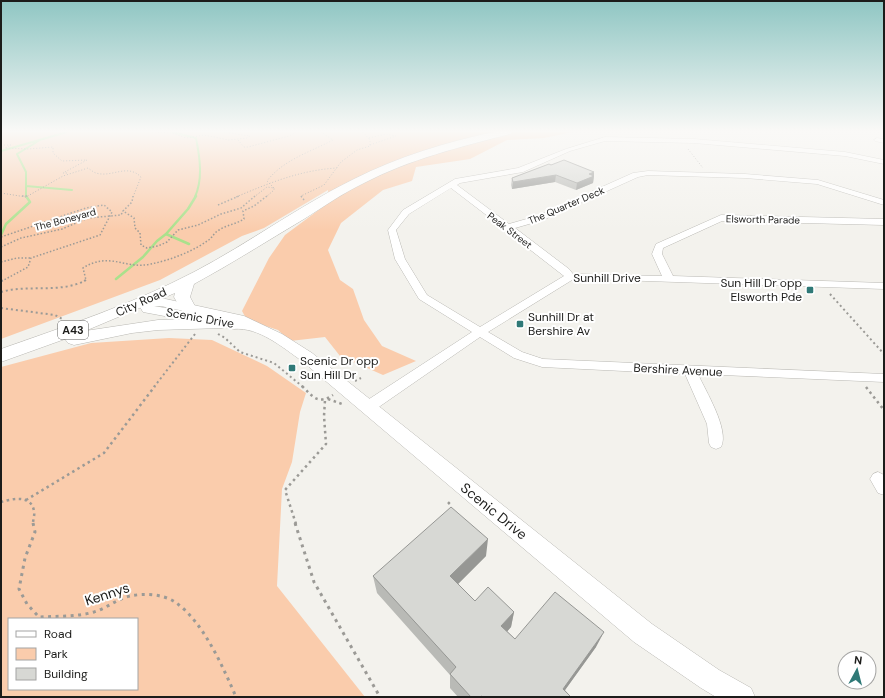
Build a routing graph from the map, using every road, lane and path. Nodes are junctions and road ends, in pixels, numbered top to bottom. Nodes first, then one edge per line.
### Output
1 (79, 165) edge
2 (284, 165) edge
3 (339, 165) edge
4 (394, 165) edge
5 (533, 165) edge
6 (700, 165) edge
7 (337, 168) junction
8 (706, 172) dead end
9 (71, 173) junction
10 (269, 184) junction
11 (449, 185) junction
12 (274, 188) junction
13 (1, 194) edge
14 (884, 203) edge
15 (218, 205) dead end
16 (309, 210) junction
17 (123, 211) junction
18 (110, 216) junction
19 (884, 222) edge
20 (506, 228) junction
21 (1, 237) edge
22 (1, 247) edge
23 (31, 258) junction
24 (1, 262) edge
25 (570, 277) junction
26 (183, 278) junction
27 (669, 279) junction
28 (1, 281) edge
29 (884, 286) edge
30 (828, 291) dead end
31 (1, 292) edge
32 (144, 302) junction
33 (1, 308) edge
34 (101, 308) junction
35 (188, 308) junction
36 (66, 321) junction
37 (247, 324) junction
38 (217, 328) junction
39 (192, 331) dead end
40 (480, 332) junction
41 (1, 345) edge
42 (884, 354) edge
43 (1, 356) edge
44 (690, 371) junction
45 (361, 378) dead end
46 (884, 378) edge
47 (866, 387) dead end
48 (345, 388) junction
49 (325, 400) junction
50 (368, 407) junction
51 (884, 410) edge
52 (716, 443) dead end
53 (26, 500) junction
54 (451, 501) dead end
55 (1, 502) edge
56 (448, 504) dead end
57 (236, 697) edge
58 (380, 697) edge
59 (742, 697) edge

1 - 9 path
2 - 10 path
3 - 7 path
4 - 16 highway, City Road / A43
5 - 11 street
6 - 8 path
7 - 10 path
7 - 16 path
9 - 13 path
9 - 17 path
10 - 12 path
10 - 15 path
11 - 20 street, Peak Street
11 - 40 street, Bershire Avenue
12 - 17 path
12 - 31 path
14 - 20 street, The Quarter Deck
16 - 26 highway, City Road / A43
17 - 18 path, The Boneyard
18 - 21 path
18 - 22 path, The Boneyard
18 - 23 path
19 - 27 street, Elsworth Parade
20 - 25 street, Peak Street
23 - 24 path
23 - 28 path
25 - 27 street, Sunhill Drive
25 - 40 street, Sunhill Drive
26 - 32 highway, City Road / A43
26 - 34 highway, City Road / A43
26 - 35 highway
27 - 29 street, Sunhill Drive
30 - 42 path
32 - 34 highway
32 - 35 main road, Scenic Drive
32 - 38 main road, Scenic Drive
32 - 43 highway, City Road / A43
33 - 36 path
34 - 36 highway, City Road / A43
35 - 37 main road, Scenic Drive
36 - 41 highway, City Road / A43
37 - 38 main road, Scenic Drive
37 - 48 main road, Scenic Drive
38 - 43 highway
38 - 49 path
39 - 53 path
40 - 44 street, Bershire Avenue
40 - 50 street, Sunhill Drive
44 - 46 street, Bershire Avenue
44 - 52 street
45 - 48 path
47 - 51 path
48 - 49 path
48 - 50 main road, Scenic Drive
49 - 58 path
50 - 59 main road, Scenic Drive
53 - 55 path
53 - 57 path, Kennys
54 - 56 path

